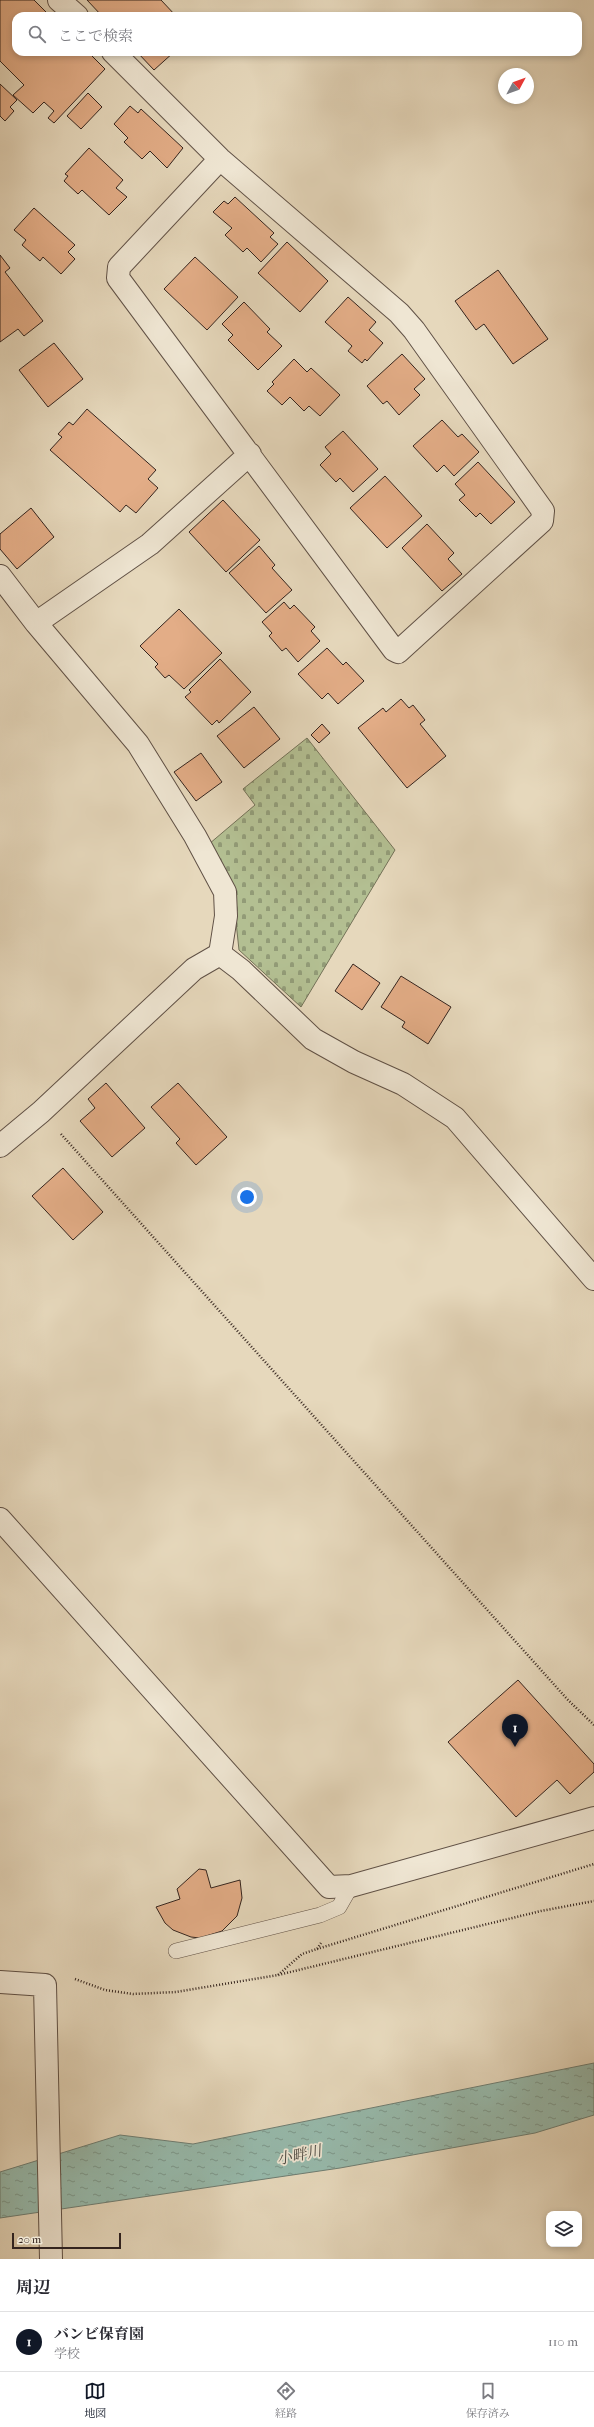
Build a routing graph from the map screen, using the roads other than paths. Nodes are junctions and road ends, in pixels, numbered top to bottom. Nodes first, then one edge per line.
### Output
1 (59, 0) edge
2 (72, 12) edge
3 (117, 56) edge
4 (220, 159) junction
5 (250, 454) junction
6 (0, 576) edge
7 (36, 623) junction
8 (220, 954) junction
9 (0, 1146) edge
10 (594, 1279) edge
11 (0, 1519) edge
12 (594, 1818) edge
13 (351, 1886) junction
14 (176, 1951) dead end
15 (0, 1982) edge
16 (51, 2259) edge

1 - 2 street
3 - 4 street
4 - 5 street
4 - 5 street
5 - 7 street
6 - 7 street
7 - 8 street
8 - 9 street
8 - 10 street
11 - 13 street
12 - 13 street
13 - 14 lane
15 - 16 street

